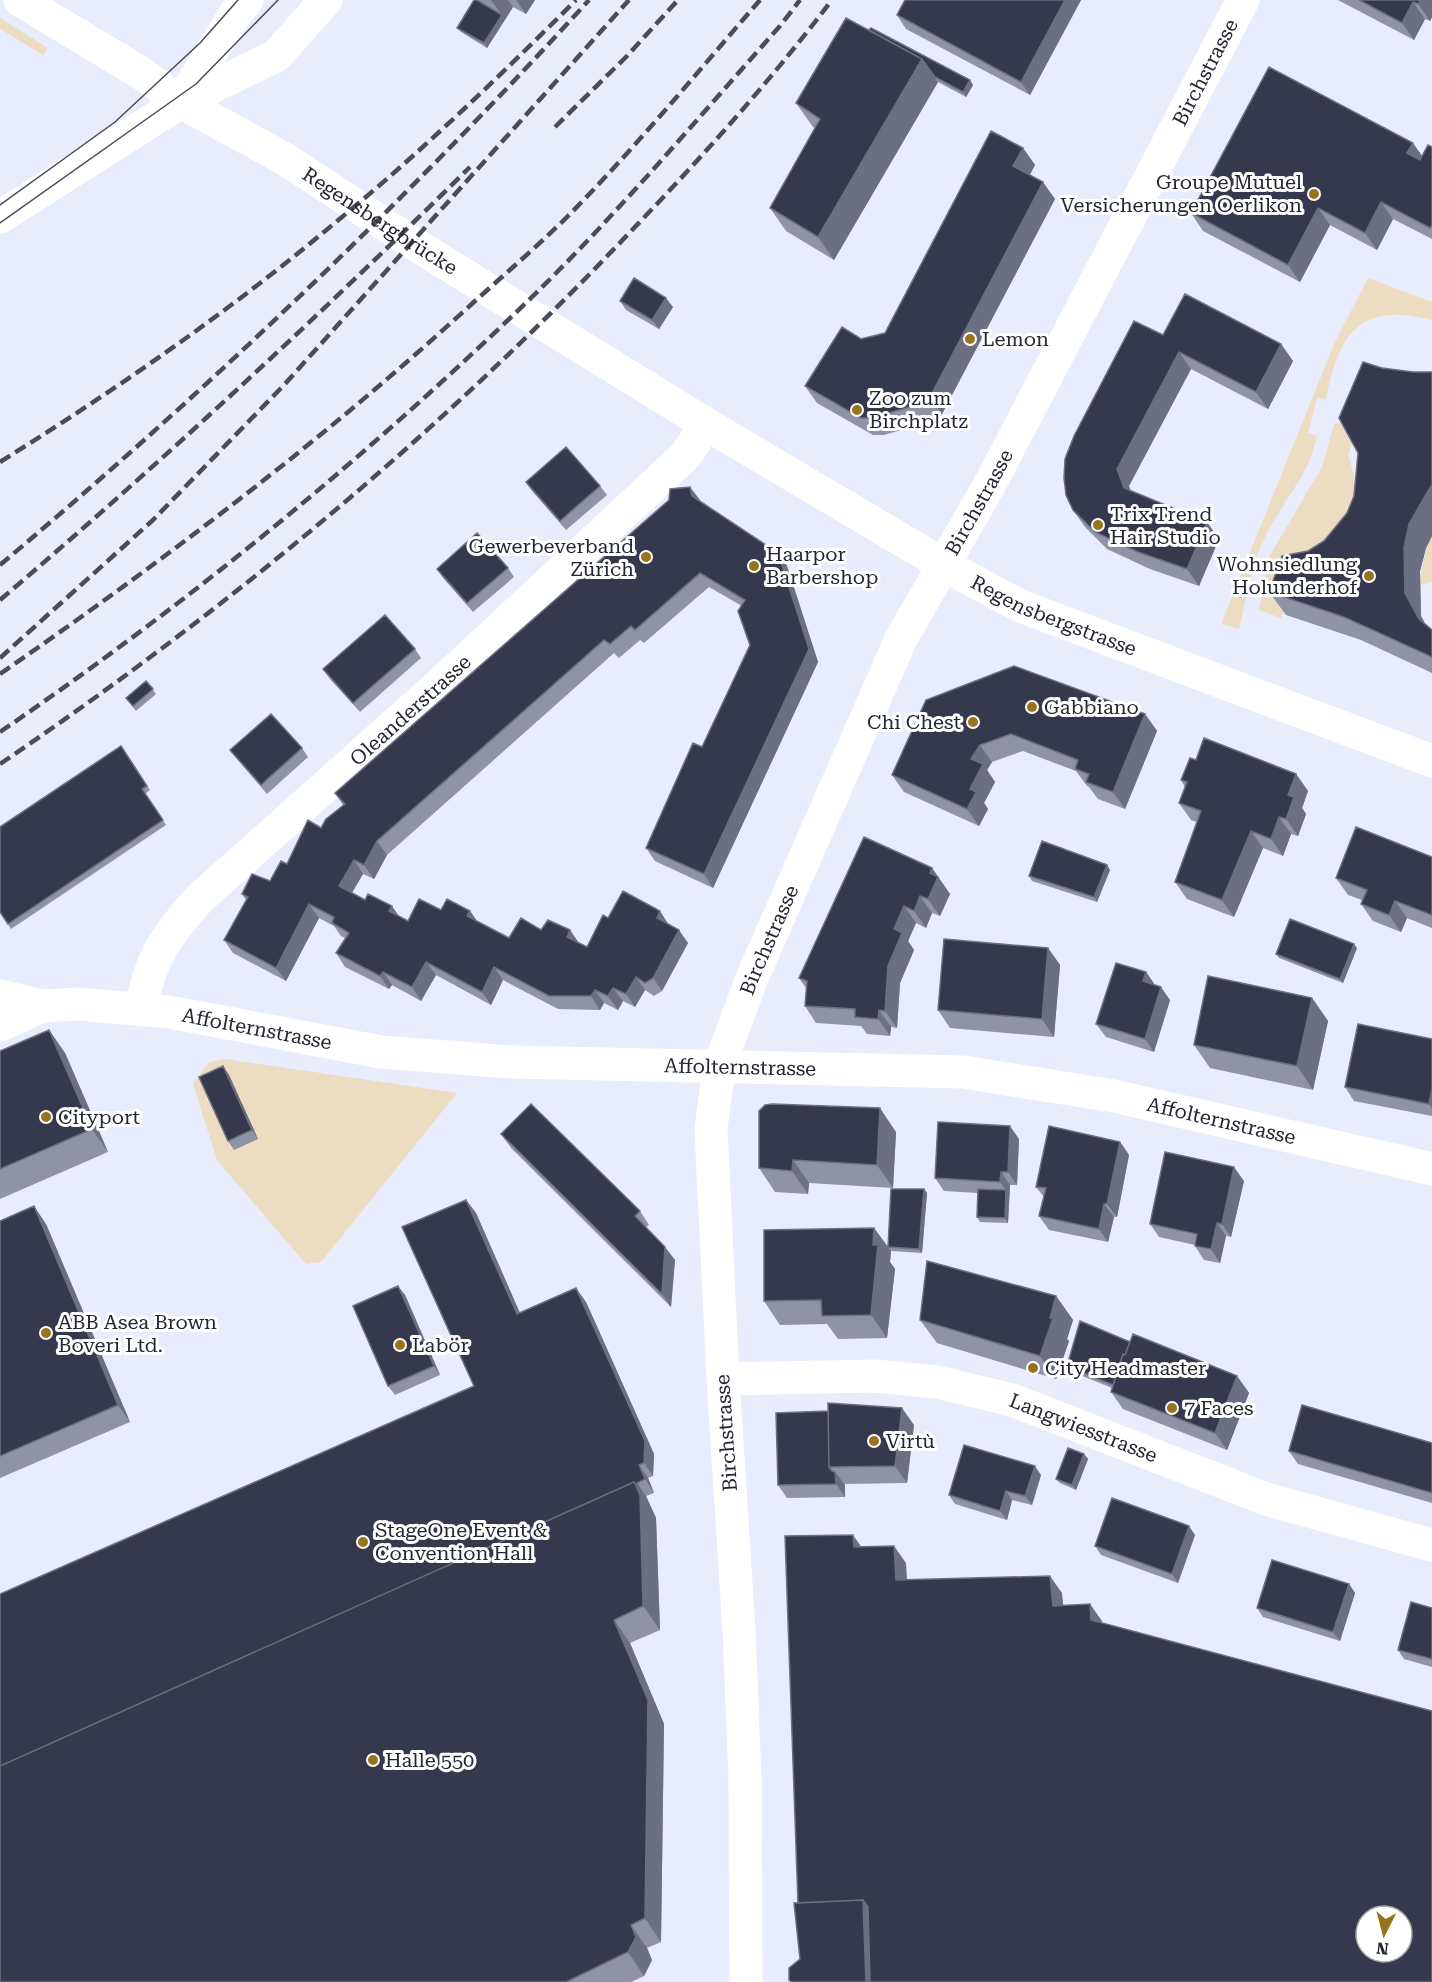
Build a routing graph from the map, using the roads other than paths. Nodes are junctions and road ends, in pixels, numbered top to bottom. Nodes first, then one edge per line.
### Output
1 (20, 0) edge
2 (247, 0) edge
3 (326, 0) edge
4 (1244, 0) edge
5 (181, 102) junction
6 (0, 217) edge
7 (577, 344) joint
8 (706, 424) junction
9 (944, 565) junction
10 (1432, 761) edge
11 (0, 996) edge
12 (42, 1005) junction
13 (141, 1010) junction
14 (0, 1025) edge
15 (719, 1067) junction
16 (1432, 1169) edge
17 (723, 1379) junction
18 (1432, 1545) edge
19 (746, 1982) edge

1 - 5 street
2 - 5 street
3 - 5 street
4 - 9 street, Birchstrasse
5 - 6 street
5 - 7 street, Regensbergbrücke
7 - 8 street, Regensbergstrasse
8 - 9 street, Regensbergstrasse
8 - 13 street, Oleanderstrasse
9 - 10 street, Regensbergstrasse
9 - 15 street, Birchstrasse
11 - 12 street, Affolternstrasse
12 - 13 street, Affolternstrasse
12 - 14 street, Affolternstrasse
13 - 15 street, Affolternstrasse
15 - 16 street, Affolternstrasse
15 - 17 street, Birchstrasse
17 - 18 street, Langwiesstrasse
17 - 19 street, Birchstrasse

